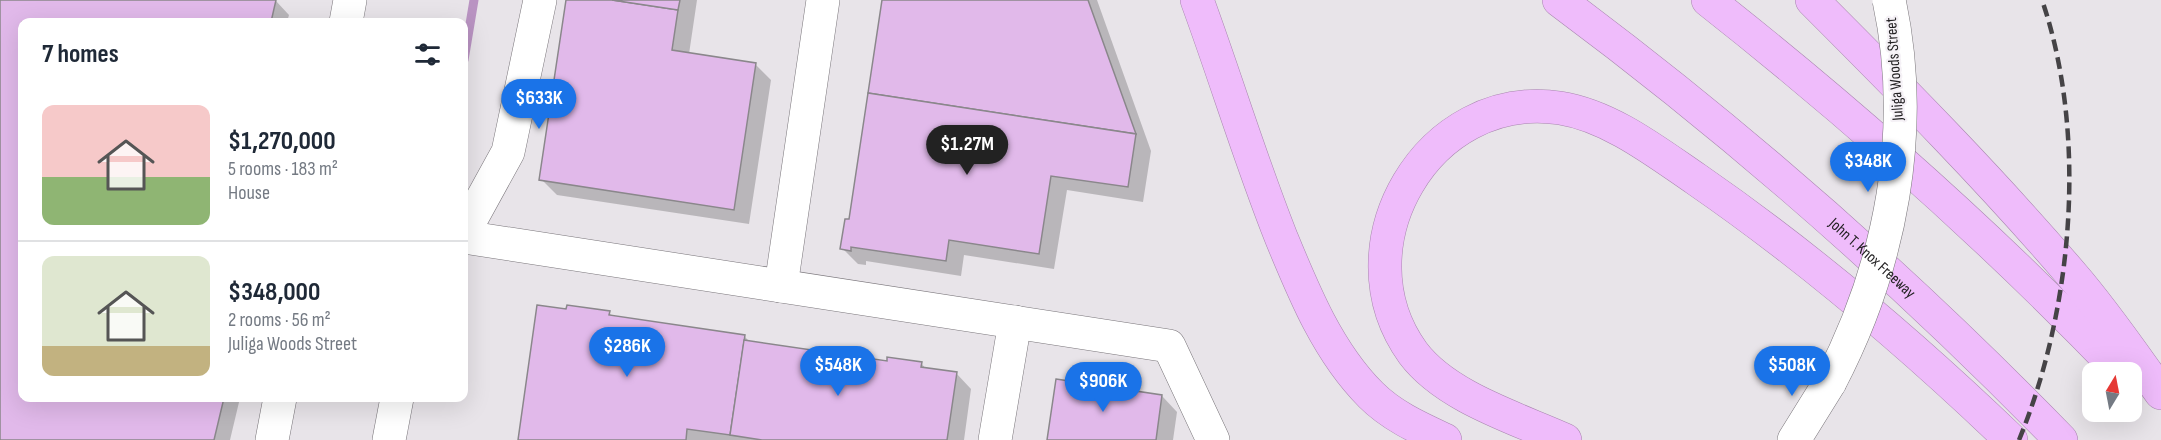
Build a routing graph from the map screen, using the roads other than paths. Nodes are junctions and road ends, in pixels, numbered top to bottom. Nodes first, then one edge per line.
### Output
1 (350, 0) edge
2 (540, 0) edge
3 (823, 0) edge
4 (1197, 0) edge
5 (1559, 0) edge
6 (1708, 0) edge
7 (1812, 0) edge
8 (1889, 0) edge
9 (347, 18) edge
10 (468, 225) edge
11 (468, 238) edge
12 (781, 286) junction
13 (1015, 322) junction
14 (2111, 362) edge
15 (2161, 393) edge
16 (2142, 394) edge
17 (279, 402) edge
18 (395, 402) edge
19 (2161, 414) edge
20 (272, 440) edge
21 (389, 440) edge
22 (995, 440) edge
23 (1213, 440) edge
24 (1445, 440) edge
25 (1565, 440) edge
26 (1794, 440) edge
27 (2011, 440) edge
28 (2061, 440) edge

1 - 9 street
2 - 10 street
3 - 12 street
4 - 24 highway
5 - 28 highway, John T. Knox Freeway
6 - 14 highway
7 - 15 highway
8 - 26 street, Juliga Woods Street, bridge
11 - 12 street
12 - 13 street
13 - 22 street
13 - 23 street
16 - 19 highway
17 - 20 street
18 - 21 street
25 - 27 highway

